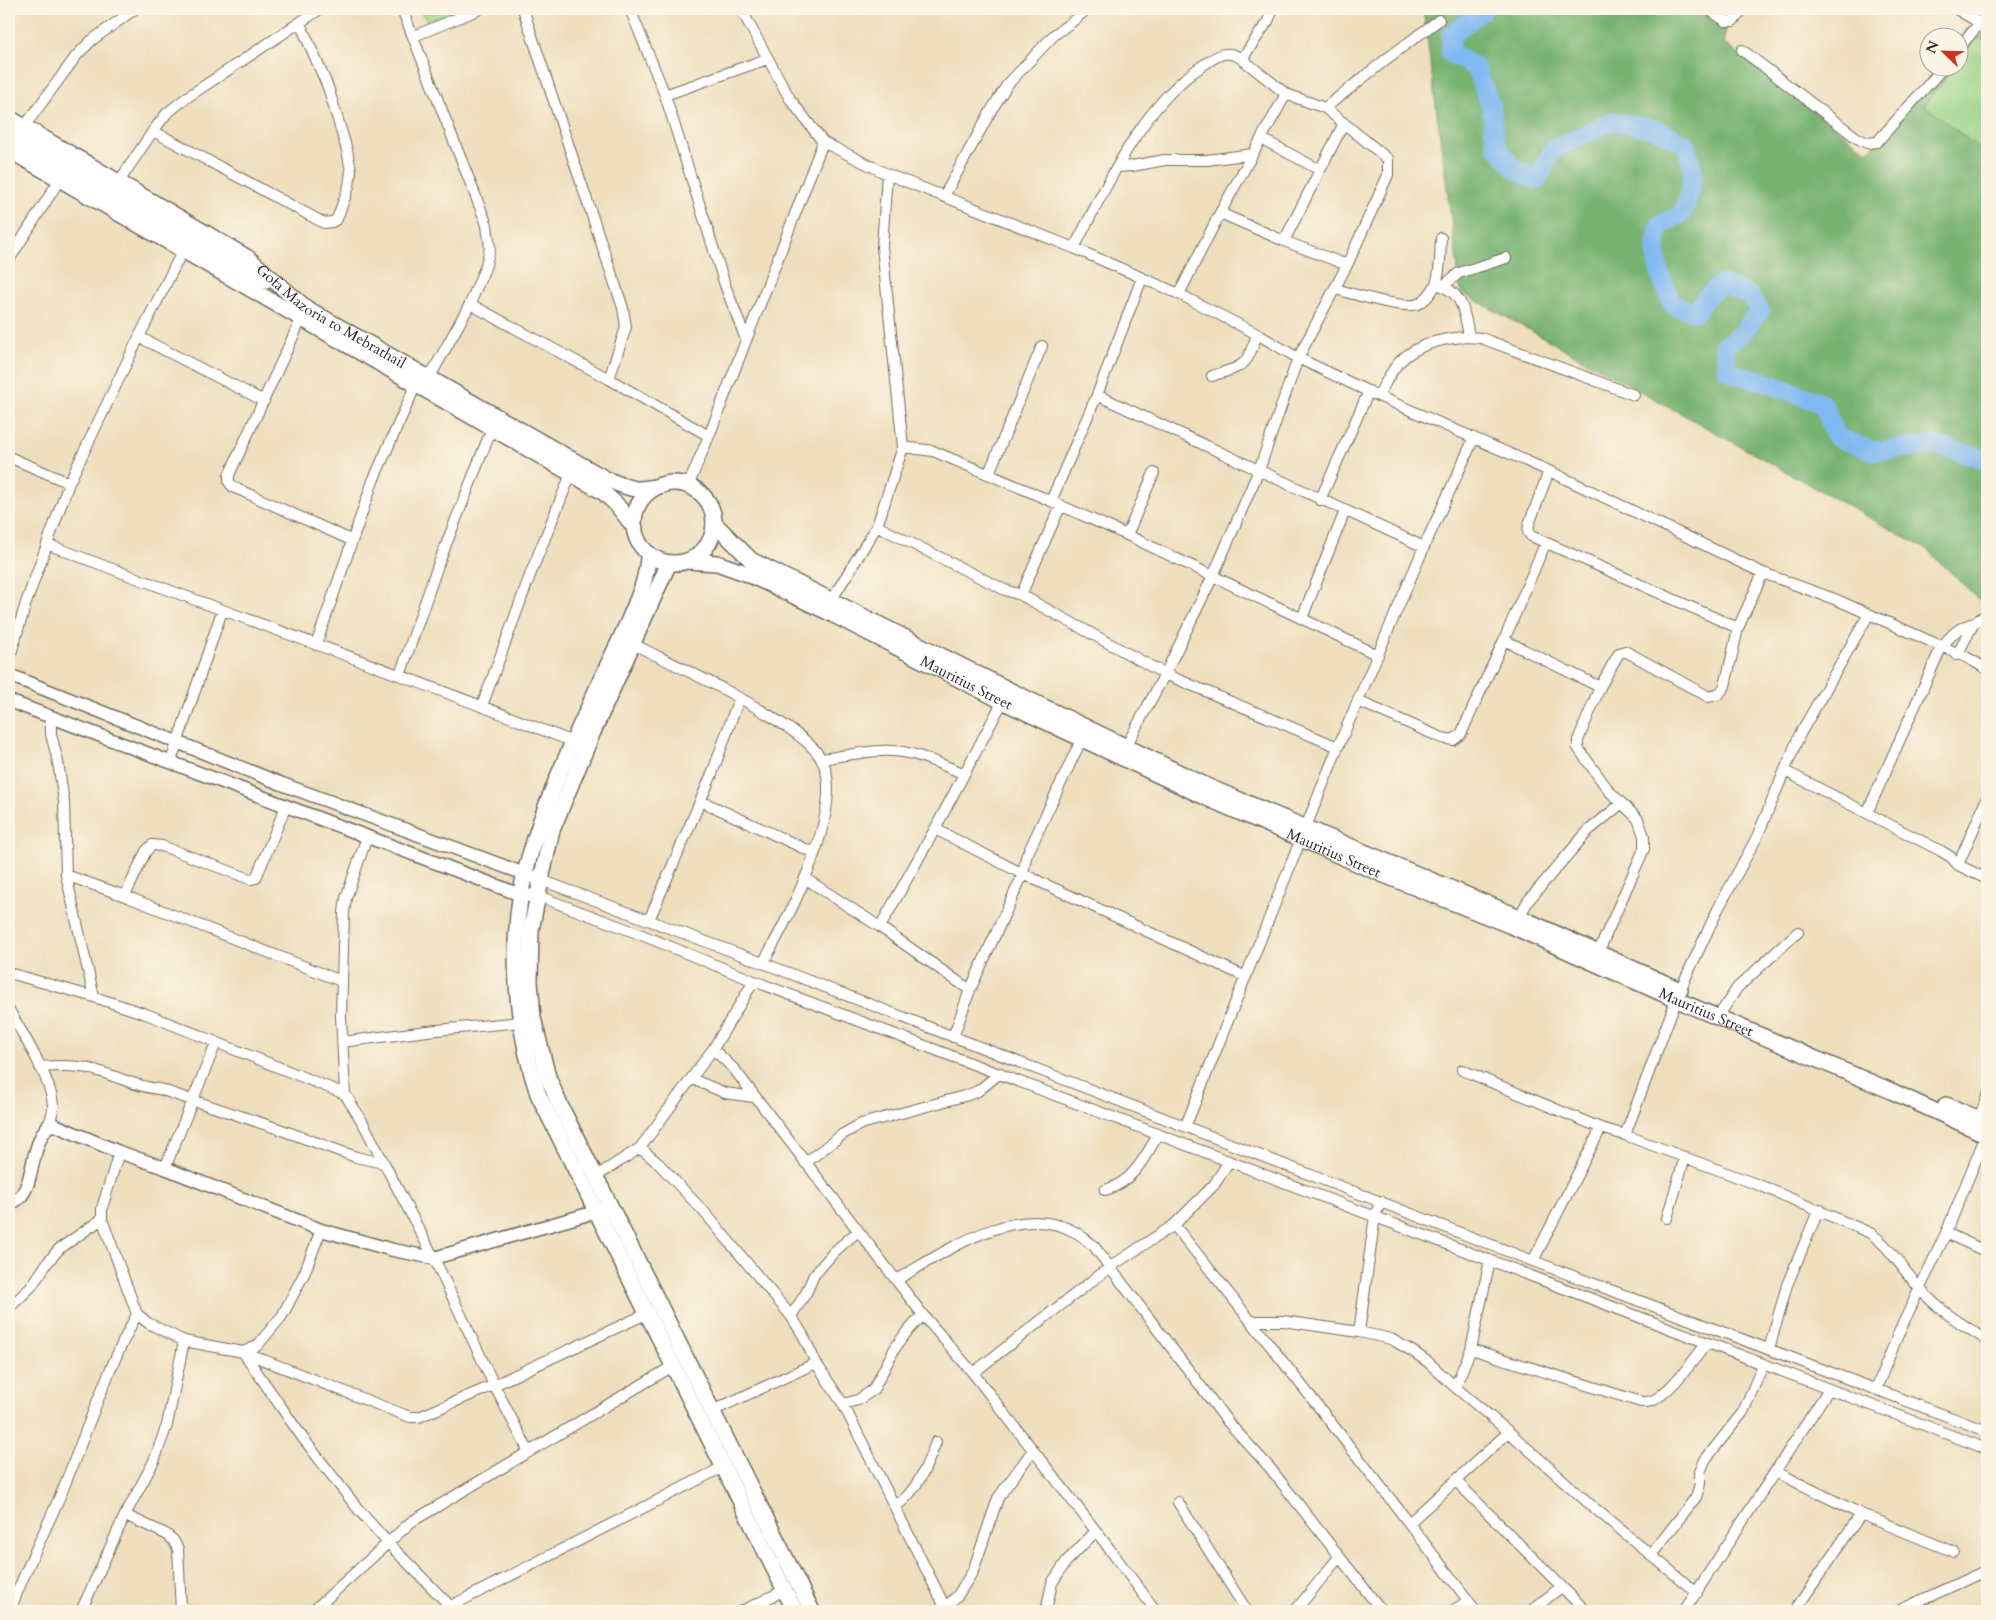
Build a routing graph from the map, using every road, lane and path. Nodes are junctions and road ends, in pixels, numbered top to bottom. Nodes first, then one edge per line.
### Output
1 (135, 9) edge
2 (320, 9) edge
3 (402, 9) edge
4 (480, 9) edge
5 (523, 9) edge
6 (630, 9) edge
7 (740, 9) edge
8 (1087, 9) edge
9 (1272, 9) edge
10 (1708, 9) edge
11 (1743, 9) edge
12 (1956, 9) edge
13 (1439, 20) dead end
14 (300, 22) junction
15 (1984, 25) edge
16 (414, 36) junction
17 (1968, 40) edge
18 (1742, 50) dead end
19 (767, 59) junction
20 (1242, 59) junction
21 (1934, 78) edge
22 (1286, 94) junction
23 (665, 95) junction
24 (1326, 108) junction
25 (9, 118) edge
26 (1344, 123) junction
27 (24, 127) junction
28 (153, 131) junction
29 (9, 134) edge
30 (1262, 138) junction
31 (823, 142) junction
32 (9, 150) edge
33 (1253, 154) junction
34 (1116, 167) junction
35 (1320, 170) junction
36 (887, 174) junction
37 (60, 179) junction
38 (118, 183) junction
39 (944, 196) junction
40 (1220, 213) junction
41 (1441, 238) dead end
42 (1284, 241) junction
43 (1074, 248) junction
44 (183, 250) junction
45 (1506, 258) dead end
46 (9, 260) edge
47 (1348, 264) junction
48 (235, 265) junction
49 (1142, 278) junction
50 (1439, 285) junction
51 (1335, 289) junction
52 (287, 292) junction
53 (1179, 294) junction
54 (470, 304) junction
55 (279, 306) junction
56 (303, 313) junction
57 (1257, 334) junction
58 (1469, 336) junction
59 (139, 337) junction
60 (746, 340) junction
61 (1042, 346) dead end
62 (1298, 358) junction
63 (1212, 376) dead end
64 (609, 379) junction
65 (422, 381) junction
66 (1374, 393) junction
67 (1634, 394) dead end
68 (1097, 395) junction
69 (264, 401) junction
70 (495, 423) junction
71 (709, 436) junction
72 (1474, 438) junction
73 (903, 447) junction
74 (9, 457) edge
75 (574, 468) junction
76 (1259, 470) junction
77 (1549, 471) junction
78 (989, 473) junction
79 (1154, 473) dead end
80 (69, 483) junction
81 (663, 485) junction
82 (688, 486) junction
83 (1320, 500) junction
84 (1051, 501) junction
85 (1061, 505) junction
86 (1344, 511) junction
87 (714, 523) junction
88 (877, 526) junction
89 (635, 528) junction
90 (1127, 535) junction
91 (351, 540) junction
92 (47, 544) junction
93 (1545, 544) junction
94 (1424, 547) junction
95 (649, 554) junction
96 (688, 560) junction
97 (669, 562) junction
98 (1764, 573) junction
99 (1213, 576) junction
100 (1021, 595) junction
101 (828, 606) junction
102 (222, 611) junction
103 (1869, 614) junction
104 (1987, 614) edge
105 (1302, 618) junction
106 (1974, 623) junction
107 (1738, 628) junction
108 (1504, 640) junction
109 (633, 644) junction
110 (316, 645) junction
111 (1941, 648) junction
112 (1957, 654) junction
113 (1378, 655) junction
114 (9, 660) edge
115 (1987, 669) edge
116 (1165, 674) junction
117 (400, 675) junction
118 (9, 676) edge
119 (1600, 687) junction
120 (1006, 695) junction
121 (740, 698) junction
122 (9, 701) edge
123 (1358, 701) junction
124 (482, 706) junction
125 (51, 717) junction
126 (1085, 733) junction
127 (573, 742) junction
128 (177, 744) junction
129 (1338, 748) junction
130 (1123, 752) junction
131 (822, 759) junction
132 (171, 761) junction
133 (1785, 771) junction
134 (963, 773) junction
135 (1987, 798) edge
136 (700, 801) junction
137 (1621, 804) junction
138 (286, 806) junction
139 (1867, 812) junction
140 (935, 829) junction
141 (1302, 833) junction
142 (367, 837) junction
143 (814, 853) junction
144 (1958, 865) junction
145 (525, 874) junction
146 (1024, 874) junction
147 (66, 875) junction
148 (806, 879) junction
149 (1987, 879) edge
150 (540, 880) junction
151 (521, 895) junction
152 (125, 896) junction
153 (538, 896) junction
154 (1519, 917) junction
155 (649, 920) junction
156 (880, 927) junction
157 (1798, 932) dead end
158 (1598, 953) junction
159 (764, 963) junction
160 (9, 973) edge
161 (1246, 977) junction
162 (341, 981) junction
163 (754, 981) junction
164 (970, 990) junction
165 (1678, 995) junction
166 (94, 997) junction
167 (9, 1010) edge
168 (1720, 1013) junction
169 (521, 1022) junction
170 (953, 1037) junction
171 (342, 1042) junction
172 (216, 1043) junction
173 (713, 1049) junction
174 (40, 1067) junction
175 (1462, 1070) dead end
176 (1000, 1073) junction
177 (692, 1079) junction
178 (345, 1094) junction
179 (754, 1097) junction
180 (1987, 1097) edge
181 (193, 1100) junction
182 (1186, 1125) junction
183 (48, 1126) junction
184 (1601, 1128) junction
185 (1984, 1129) edge
186 (1158, 1135) junction
187 (1625, 1135) junction
188 (640, 1148) junction
189 (119, 1152) junction
190 (1685, 1157) junction
191 (1229, 1161) junction
192 (383, 1163) junction
193 (805, 1163) junction
194 (165, 1168) junction
195 (595, 1177) junction
196 (1104, 1190) dead end
197 (1381, 1201) junction
198 (9, 1204) edge
199 (1819, 1209) junction
200 (604, 1210) junction
201 (1375, 1216) junction
202 (1667, 1218) dead end
203 (102, 1219) junction
204 (1174, 1225) junction
205 (321, 1230) junction
206 (858, 1231) junction
207 (1946, 1233) junction
208 (1987, 1252) edge
209 (434, 1258) junction
210 (1490, 1260) junction
211 (1533, 1260) junction
212 (1110, 1267) junction
213 (896, 1280) junction
214 (1920, 1289) junction
215 (9, 1308) edge
216 (648, 1313) junction
217 (137, 1314) junction
218 (923, 1315) junction
219 (791, 1316) junction
220 (1253, 1321) junction
221 (1359, 1332) junction
222 (1987, 1340) edge
223 (184, 1342) junction
224 (1706, 1344) junction
225 (1471, 1349) junction
226 (1768, 1349) junction
227 (244, 1352) junction
228 (1804, 1363) junction
229 (816, 1364) junction
230 (1763, 1365) junction
231 (673, 1366) junction
232 (973, 1373) junction
233 (1799, 1378) junction
234 (494, 1386) junction
235 (1455, 1387) junction
236 (1829, 1389) junction
237 (1876, 1389) junction
238 (844, 1404) junction
239 (712, 1411) junction
240 (1987, 1431) edge
241 (1509, 1432) junction
242 (936, 1442) dead end
243 (1987, 1449) edge
244 (1032, 1450) junction
245 (529, 1452) junction
246 (723, 1467) junction
247 (1776, 1472) junction
248 (1456, 1481) junction
249 (1178, 1502) dead end
250 (895, 1506) junction
251 (1860, 1514) junction
252 (125, 1515) junction
253 (1409, 1523) junction
254 (1096, 1531) junction
255 (389, 1544) junction
256 (1954, 1552) dead end
257 (1652, 1554) junction
258 (1339, 1557) junction
259 (1987, 1570) edge
260 (1561, 1587) junction
261 (785, 1590) junction
262 (1697, 1593) junction
263 (1468, 1601) junction
264 (1798, 1606) dead end
265 (453, 1608) edge
266 (1914, 1608) edge
267 (946, 1610) edge
268 (10, 1611) edge
269 (81, 1611) edge
270 (181, 1611) edge
271 (313, 1611) edge
272 (742, 1611) edge
273 (795, 1611) edge
274 (812, 1611) edge
275 (1046, 1611) edge
276 (1156, 1611) edge
277 (1248, 1611) edge
278 (1295, 1611) edge
279 (1382, 1611) edge
280 (1452, 1611) edge
281 (1476, 1611) edge
282 (1531, 1611) edge
283 (1586, 1611) edge
284 (1684, 1611) edge
285 (1898, 1611) edge

1 - 27 street
2 - 14 street
3 - 16 street
4 - 16 street
5 - 64 street
6 - 23 street
7 - 19 street
8 - 39 street
9 - 20 street
10 - 11 street
12 - 15 street
13 - 24 street
14 - 28 street
14 - 28 street
15 - 17 street
16 - 54 street
18 - 21 street
19 - 23 street
19 - 31 street
20 - 22 street
20 - 34 street
22 - 24 street
22 - 30 street
23 - 60 street
24 - 26 street
25 - 27 main road, Gofa Mazoria to Mebrathail
26 - 35 street
26 - 47 street
27 - 38 main road, Gofa Mazoria to Mebrathail
28 - 38 street
29 - 48 main road
30 - 33 street
30 - 35 street
31 - 36 street
31 - 60 street
32 - 37 main road, Gofa Mazoria to Mebrathail
33 - 34 street
33 - 40 street
34 - 43 street
35 - 42 street
36 - 39 street
36 - 73 street
37 - 44 main road, Gofa Mazoria to Mebrathail
37 - 46 street
38 - 52 main road, Gofa Mazoria to Mebrathail
39 - 43 street
40 - 42 street
40 - 53 street
41 - 50 street
42 - 47 street
43 - 49 street
44 - 55 main road, Gofa Mazoria to Mebrathail
44 - 59 street
45 - 50 street
47 - 51 street
48 - 52 main road
48 - 55 main road
49 - 53 street
49 - 68 street
50 - 51 street
50 - 58 street
51 - 62 street
52 - 56 main road, Gofa Mazoria to Mebrathail
53 - 57 street
54 - 64 street
54 - 65 street
55 - 56 main road, Gofa Mazoria to Mebrathail
56 - 65 main road, Gofa Mazoria to Mebrathail
56 - 69 street
57 - 62 street
57 - 63 street
58 - 66 street
58 - 67 street
59 - 69 street
59 - 80 street
60 - 71 street
61 - 78 street
62 - 66 street
62 - 76 street
64 - 71 street
65 - 70 main road, Gofa Mazoria to Mebrathail
65 - 91 street
66 - 72 street
66 - 83 street
68 - 76 street
68 - 84 street
69 - 91 street
70 - 75 main road, Gofa Mazoria to Mebrathail
70 - 117 street
71 - 82 street
72 - 77 street
72 - 94 street
73 - 78 street
73 - 88 street
74 - 80 street
75 - 81 main road, Gofa Mazoria to Mebrathail
75 - 89 main road, Gofa Mazoria to Mebrathail
75 - 124 street
76 - 83 street
76 - 99 street
77 - 93 street
77 - 98 street
78 - 84 street
79 - 90 street
80 - 92 street
81 - 82 main road
81 - 89 main road
82 - 87 main road
83 - 86 street
84 - 85 street
85 - 90 street
85 - 100 street
86 - 94 street
86 - 105 street
87 - 96 main road
87 - 101 main road, Mauritius Street
88 - 100 street
88 - 101 street
89 - 95 main road
90 - 99 street
91 - 110 street
92 - 102 street
92 - 114 street
93 - 107 street
93 - 108 street
94 - 113 street
95 - 97 main road
95 - 127 main road
96 - 97 main road
96 - 101 main road, Mauritius Street
97 - 109 main road
98 - 103 street
98 - 107 street
99 - 105 street
99 - 116 street
100 - 116 street
101 - 120 main road, Mauritius Street
102 - 110 street
102 - 128 street
103 - 111 street
103 - 133 street
104 - 106 street
105 - 113 street
106 - 111 street
106 - 112 street
107 - 119 street
108 - 119 street
108 - 123 street
109 - 121 street
109 - 150 main road
110 - 117 street
111 - 112 street
111 - 139 street
112 - 115 street
113 - 123 street
116 - 129 street
116 - 130 street
117 - 124 street
118 - 128 street
119 - 137 street
120 - 126 main road, Mauritius Street
120 - 134 street
121 - 131 street
121 - 136 street
122 - 125 street
123 - 129 street
124 - 127 street
125 - 132 street
125 - 147 street
126 - 130 main road, Mauritius Street
126 - 146 street
127 - 145 main road
128 - 132 street
128 - 145 street
129 - 141 street
130 - 141 main road, Mauritius Street
131 - 134 street
131 - 143 street
132 - 138 street
133 - 139 street
133 - 165 street
134 - 140 street
135 - 144 street
136 - 143 street
136 - 155 street
137 - 154 street
137 - 158 street
138 - 142 street
138 - 152 street
139 - 144 street
140 - 146 street
140 - 156 street
141 - 154 main road, Mauritius Street
141 - 161 street
141 - 165 main road, Mauritius Street
142 - 151 street
142 - 162 street
143 - 148 street
144 - 149 street
145 - 150 street
145 - 151 main road
146 - 161 street
146 - 164 street
147 - 152 street
147 - 166 street
148 - 156 street
148 - 159 street
150 - 153 main road
150 - 155 street
151 - 153 street
151 - 169 main road
152 - 162 street
153 - 163 street
153 - 195 main road
154 - 158 main road, Mauritius Street
155 - 159 street
156 - 164 street
157 - 168 street
158 - 165 main road, Mauritius Street
159 - 170 street
160 - 166 street
161 - 182 street
162 - 171 street
163 - 173 street
163 - 176 street
164 - 170 street
165 - 168 main road, Mauritius Street
165 - 187 street
166 - 172 street
167 - 174 street
168 - 185 main road, Mauritius Street
169 - 171 street
169 - 200 main road
170 - 182 street
171 - 178 street
172 - 178 street
172 - 181 street
173 - 177 street
173 - 179 street
174 - 181 street
174 - 183 street
175 - 184 street
176 - 186 street
176 - 193 street
177 - 179 street
177 - 188 street
178 - 192 street
179 - 193 street
180 - 185 street
181 - 192 street
181 - 194 street
182 - 197 street
183 - 189 street
183 - 198 street
184 - 187 street
184 - 211 street
185 - 207 street
186 - 191 street
186 - 196 street
187 - 190 street
188 - 195 street
188 - 219 street
189 - 194 street
189 - 203 street
190 - 199 street
190 - 202 street
191 - 201 street
191 - 204 street
192 - 209 street
193 - 206 street
194 - 205 street
195 - 200 main road
197 - 201 street
197 - 211 street
199 - 214 street
199 - 226 street
200 - 209 street
200 - 216 main road
200 - 239 main road
201 - 210 street
201 - 221 street
203 - 215 street
203 - 217 street
204 - 212 street
204 - 220 street
205 - 209 street
205 - 227 street
206 - 213 street
206 - 219 street
207 - 208 street
207 - 214 street
209 - 234 street
210 - 224 street
210 - 225 street
211 - 226 street
212 - 213 street
212 - 232 street
212 - 258 street
213 - 218 street
214 - 222 street
214 - 237 street
216 - 231 main road
216 - 234 street
217 - 223 street
217 - 268 street
218 - 232 street
218 - 238 street
219 - 229 street
220 - 221 street
220 - 253 street
221 - 235 street
223 - 227 street
223 - 252 street
224 - 225 street
224 - 230 street
225 - 235 street
226 - 228 street
227 - 234 street
227 - 255 street
228 - 233 street
228 - 237 street
229 - 238 street
229 - 239 street
230 - 233 street
230 - 257 street
231 - 245 street
231 - 246 main road
232 - 244 street
233 - 236 street
234 - 245 street
235 - 241 street
236 - 243 street
236 - 247 street
237 - 240 street
238 - 250 street
239 - 274 main road
241 - 248 street
241 - 257 street
242 - 250 street
244 - 254 street
244 - 267 street
245 - 255 street
246 - 261 main road
246 - 265 street
247 - 251 street
247 - 262 street
248 - 253 street
248 - 260 street
249 - 277 street
250 - 267 street
251 - 256 street
251 - 264 street
252 - 269 street
252 - 270 street
253 - 263 street
254 - 275 street
254 - 276 street
255 - 265 street
255 - 271 street
257 - 262 street
258 - 278 street
258 - 279 street
259 - 266 street
260 - 282 street
260 - 283 street
261 - 272 street
261 - 273 main road
262 - 284 street
263 - 280 street
263 - 281 street
266 - 285 street

